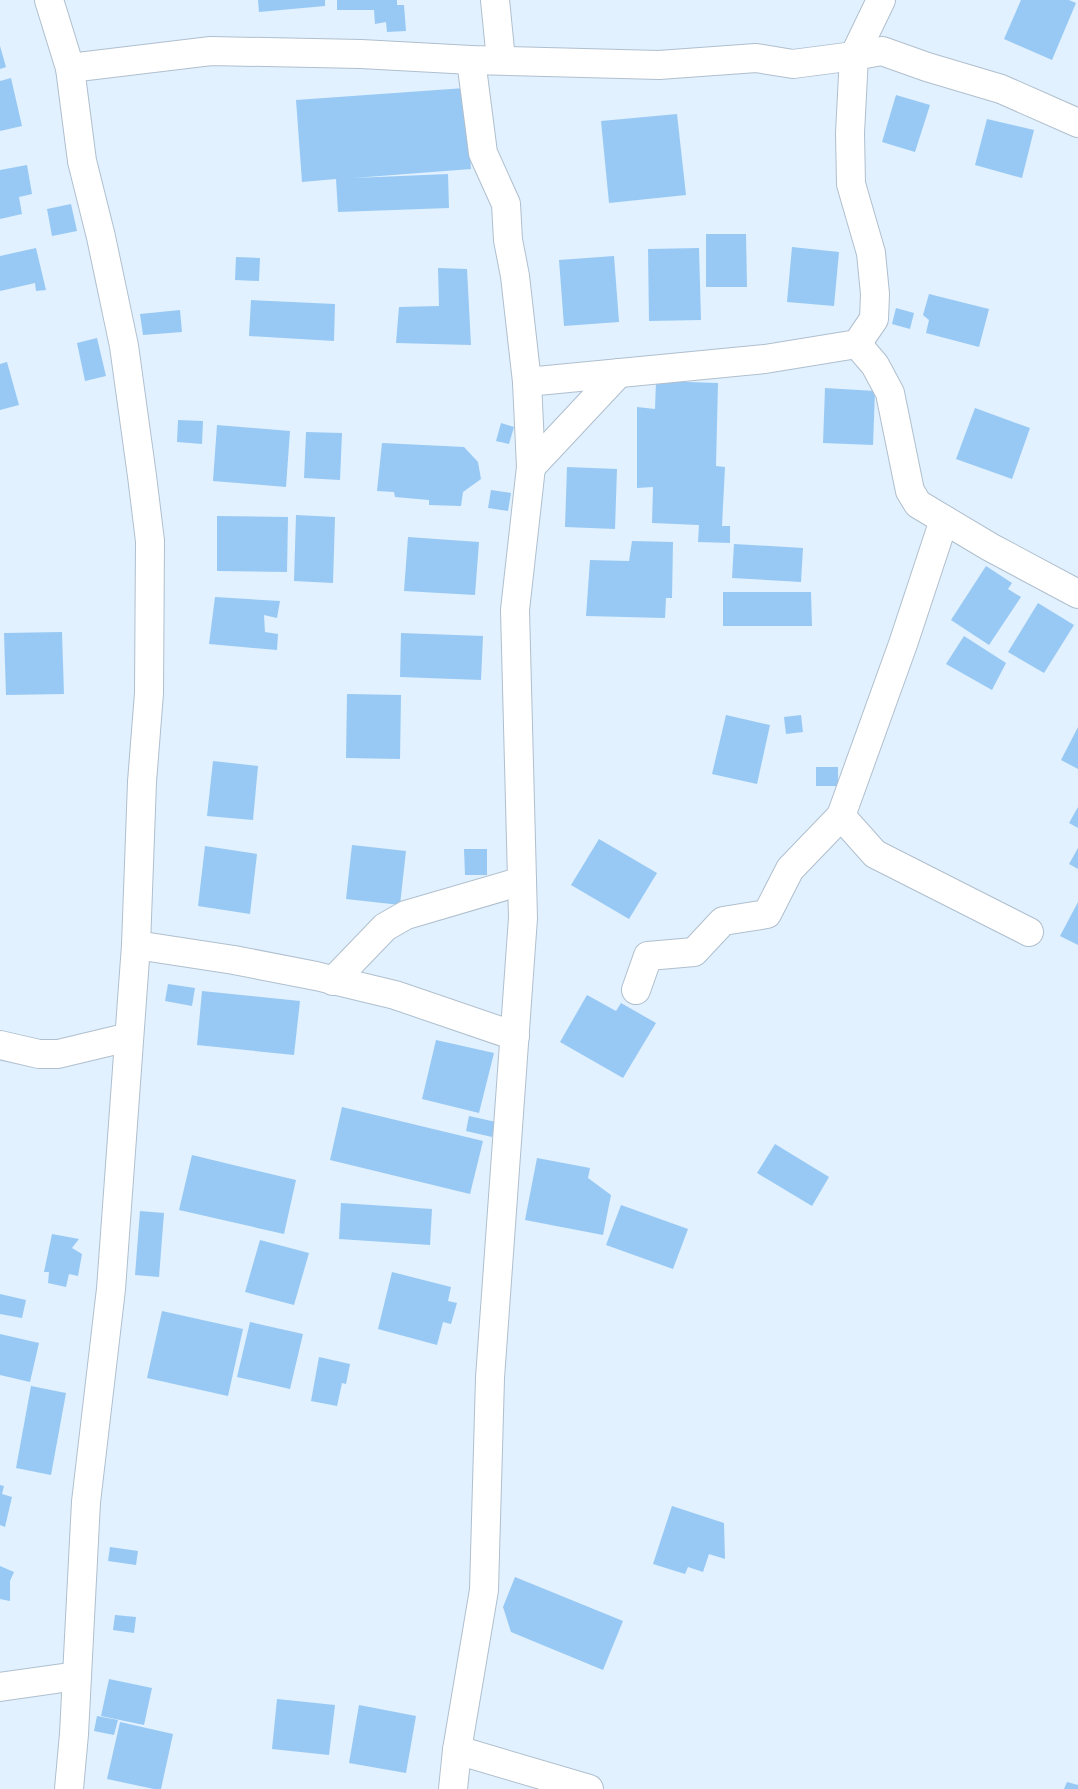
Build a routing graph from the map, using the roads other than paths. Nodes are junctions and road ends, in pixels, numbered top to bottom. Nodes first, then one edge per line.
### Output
1 (49, 0) edge
2 (495, 0) edge
3 (881, 0) edge
4 (854, 56) junction
5 (471, 60) junction
6 (501, 60) junction
7 (70, 68) junction
8 (1078, 123) edge
9 (857, 344) junction
10 (619, 373) junction
11 (527, 382) junction
12 (531, 467) junction
13 (944, 520) junction
14 (1078, 594) edge
15 (841, 816) junction
16 (522, 880) junction
17 (1029, 932) dead end
18 (136, 945) junction
19 (333, 980) junction
20 (636, 990) dead end
21 (129, 1036) junction
22 (515, 1036) junction
23 (0, 1045) edge
24 (77, 1676) junction
25 (0, 1686) edge
26 (457, 1750) junction
27 (69, 1789) edge
28 (453, 1789) edge
29 (589, 1789) edge

1 - 7 street
2 - 6 street
3 - 4 street
4 - 6 street
4 - 8 street
4 - 9 street
5 - 6 street
5 - 7 street
5 - 11 street
7 - 18 street
9 - 10 street
9 - 13 street
10 - 11 street
10 - 12 street
11 - 12 street
12 - 16 street
13 - 14 street
13 - 15 street
15 - 17 street
15 - 20 street
16 - 19 street
16 - 22 street
18 - 19 street
18 - 21 street
19 - 22 street
21 - 23 street
21 - 24 street
22 - 26 street
24 - 25 street
24 - 27 street
26 - 28 street
26 - 29 street

